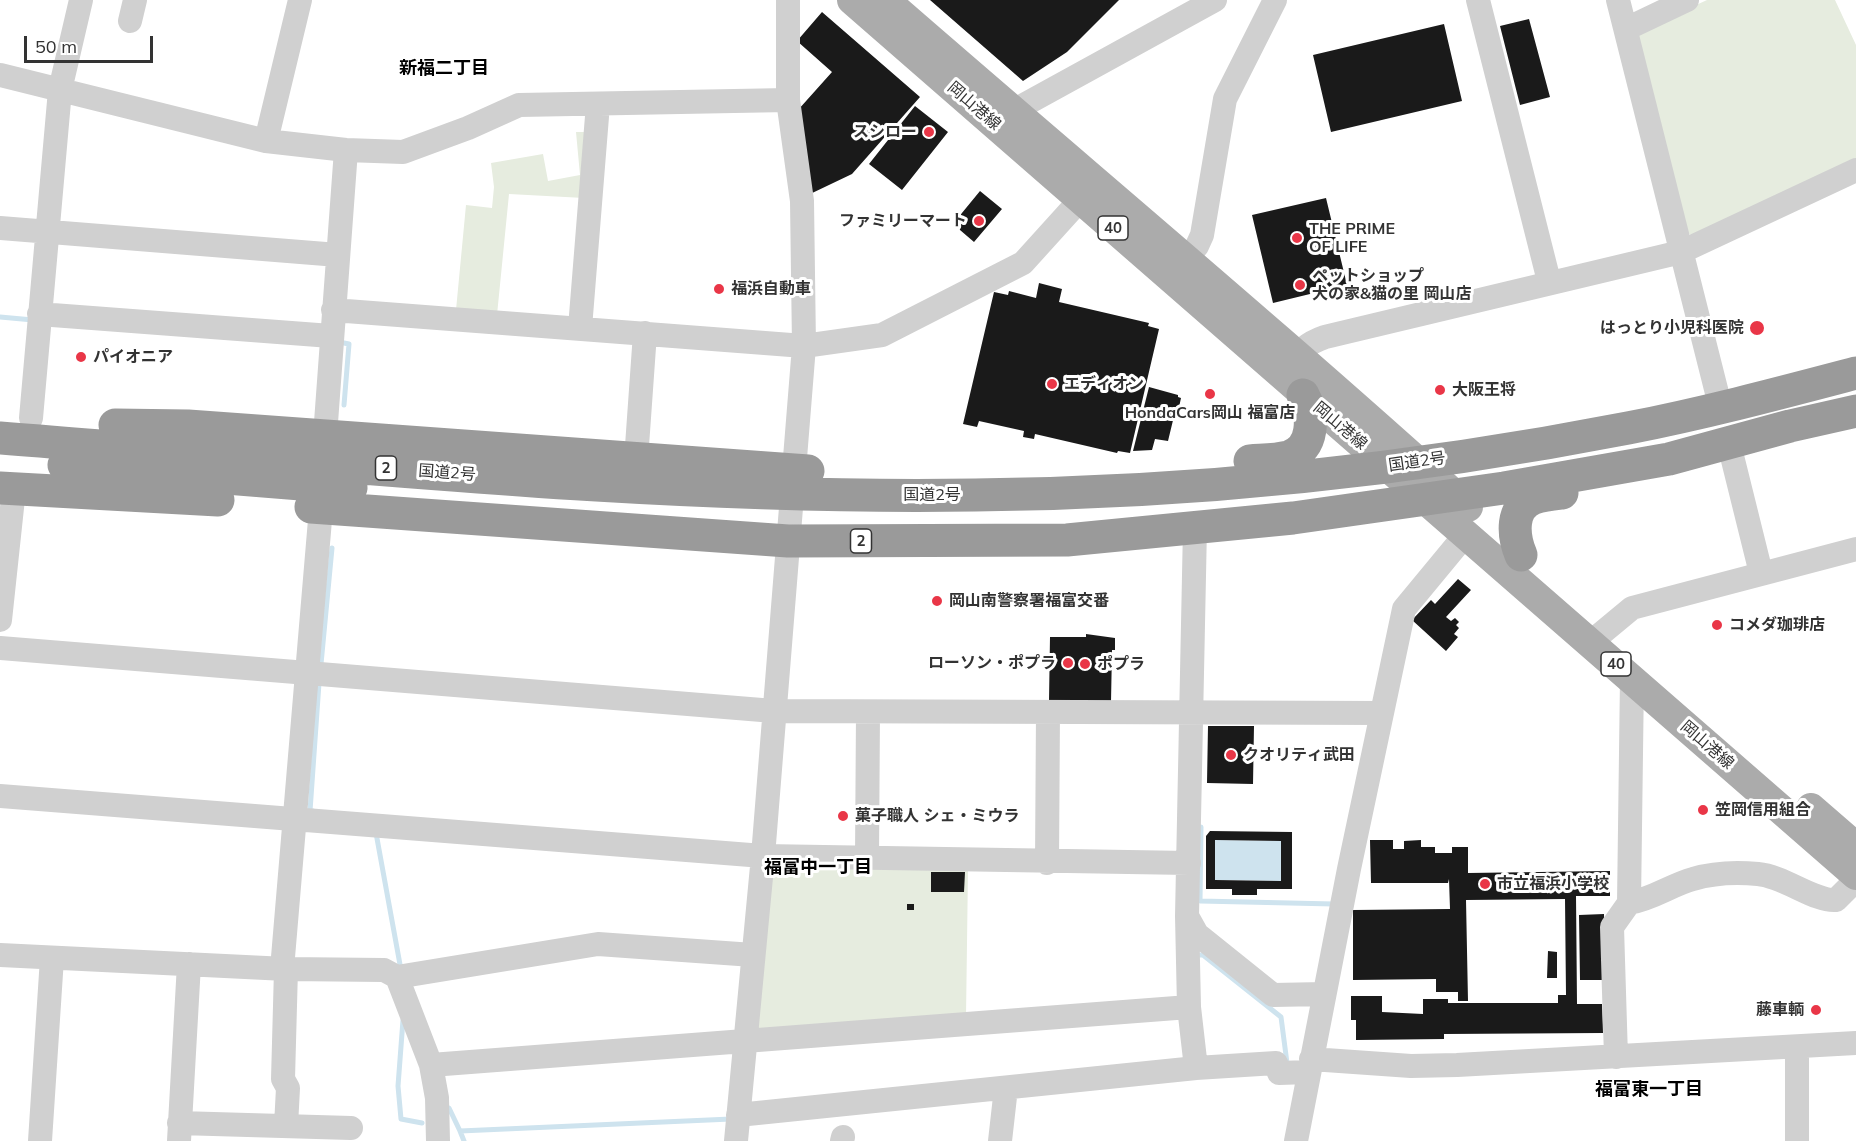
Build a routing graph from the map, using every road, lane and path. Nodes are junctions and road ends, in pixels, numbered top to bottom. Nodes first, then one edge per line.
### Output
1 (81, 0) edge
2 (300, 0) edge
3 (788, 0) edge
4 (852, 0) edge
5 (885, 0) edge
6 (1215, 0) edge
7 (1275, 0) edge
8 (1478, 0) edge
9 (1618, 0) edge
10 (1687, 0) edge
11 (1626, 29) junction
12 (0, 75) edge
13 (60, 90) junction
14 (788, 100) junction
15 (598, 104) junction
16 (1006, 119) junction
17 (266, 141) junction
18 (346, 150) junction
19 (1856, 170) edge
20 (1080, 200) junction
21 (0, 228) edge
22 (46, 232) junction
23 (1681, 252) junction
24 (338, 255) junction
25 (1177, 270) junction
26 (1550, 281) junction
27 (333, 310) junction
28 (43, 317) junction
29 (580, 328) junction
30 (645, 333) junction
31 (331, 336) junction
32 (804, 346) junction
33 (1856, 362) edge
34 (1856, 373) edge
35 (1293, 374) junction
36 (1856, 396) edge
37 (1718, 397) junction
38 (1856, 411) edge
39 (16, 417) edge
40 (1790, 426) junction
41 (0, 438) edge
42 (1729, 444) junction
43 (319, 449) junction
44 (0, 459) edge
45 (1669, 459) junction
46 (636, 460) junction
47 (1393, 460) junction
48 (37, 463) junction
49 (1162, 474) junction
50 (7, 488) edge
51 (1437, 489) junction
52 (268, 503) junction
53 (781, 505) junction
54 (321, 508) junction
55 (1195, 527) junction
56 (1466, 534) junction
57 (1856, 549) edge
58 (1521, 555) junction
59 (1761, 573) junction
60 (0, 620) edge
61 (1598, 635) junction
62 (0, 648) edge
63 (308, 672) junction
64 (1632, 678) junction
65 (774, 711) junction
66 (868, 712) junction
67 (1048, 712) junction
68 (1199, 712) junction
69 (1381, 713) junction
70 (0, 796) edge
71 (292, 819) junction
72 (1856, 847) edge
73 (867, 852) junction
74 (1047, 855) junction
75 (763, 856) junction
76 (1185, 859) junction
77 (1856, 875) edge
78 (1856, 880) edge
79 (1629, 903) junction
80 (1187, 916) junction
81 (0, 955) edge
82 (753, 955) junction
83 (52, 964) junction
84 (189, 970) junction
85 (285, 973) junction
86 (397, 977) junction
87 (1324, 994) junction
88 (1189, 1007) junction
89 (746, 1042) junction
90 (1856, 1043) edge
91 (1797, 1052) junction
92 (1616, 1058) junction
93 (431, 1065) junction
94 (1310, 1066) junction
95 (1196, 1068) junction
96 (1006, 1092) junction
97 (738, 1115) junction
98 (286, 1126) junction
99 (183, 1128) edge
100 (351, 1128) dead end
101 (40, 1141) edge
102 (438, 1141) edge
103 (736, 1141) edge
104 (1000, 1141) edge
105 (1296, 1141) edge
106 (1797, 1141) edge

1 - 13 street
2 - 17 street
3 - 14 street
4 - 16 main road, 岡山港線 / 40
5 - 16 main road, 岡山港線 / 40
6 - 16 street
7 - 25 street
8 - 26 street
9 - 11 street
10 - 11 street
11 - 23 street
12 - 13 street
13 - 17 street
13 - 22 street
14 - 15 street
14 - 32 street
15 - 18 street
15 - 29 street
16 - 20 main road, 岡山港線 / 40
16 - 25 main road, 岡山港線 / 40
17 - 18 street
18 - 24 street
19 - 23 street
20 - 25 main road, 岡山港線 / 40
20 - 32 street
21 - 22 street
22 - 24 street
22 - 28 street
23 - 26 street
23 - 37 street
24 - 27 street
25 - 35 main road, 岡山港線 / 40
26 - 35 street
27 - 29 street
27 - 31 street
28 - 31 street
28 - 39 street
29 - 30 street
30 - 32 street
30 - 46 street
31 - 43 street
32 - 53 street
33 - 37 highway
34 - 53 highway, 国道2号 / 2
35 - 47 main road, 岡山港線 / 40
35 - 47 main road, 岡山港線 / 40
35 - 49 highway
36 - 53 highway, 国道2号 / 2
37 - 47 highway
38 - 40 highway
39 - 43 highway
40 - 42 highway
40 - 51 highway
41 - 43 highway, 国道2号 / 2
42 - 45 highway
42 - 59 street
43 - 46 highway
43 - 53 highway, 国道2号 / 2
44 - 48 highway, 国道2号 / 2
45 - 51 highway
45 - 58 highway
46 - 53 highway
47 - 49 highway
47 - 51 highway
48 - 52 highway, 2
48 - 53 highway, 国道2号 / 2
49 - 53 highway
50 - 52 highway, 2
50 - 60 street
51 - 55 highway, 2
51 - 56 main road, 岡山港線 / 40
51 - 58 main road, 岡山港線 / 40
52 - 54 highway, 2
53 - 54 highway, 2
53 - 55 highway, 2
53 - 65 street
54 - 63 street
55 - 68 street
56 - 61 main road, 岡山港線 / 40
56 - 69 street
57 - 59 street
58 - 61 main road, 岡山港線 / 40
59 - 61 street
61 - 64 main road, 岡山港線 / 40
61 - 72 main road, 岡山港線 / 40
62 - 63 street
63 - 65 street
63 - 71 street
64 - 77 main road, 岡山港線 / 40
64 - 79 street
65 - 66 street
65 - 75 street
66 - 67 street
66 - 73 street
67 - 68 street
67 - 74 street
68 - 69 street
68 - 76 street
69 - 87 street
70 - 71 street
71 - 75 street
71 - 85 street
73 - 74 street
73 - 75 street
74 - 76 street
75 - 82 street
76 - 80 street
78 - 79 street
79 - 92 street
80 - 87 street
80 - 88 street
81 - 83 street
82 - 86 street
82 - 89 street
83 - 84 street
83 - 101 street
84 - 85 street
84 - 99 street
85 - 86 street
85 - 98 street
86 - 93 street
87 - 94 street
88 - 89 street
88 - 95 street
89 - 93 street
89 - 97 street
90 - 91 street
91 - 92 street
91 - 106 street
92 - 94 street
93 - 102 street
94 - 95 street
94 - 105 street
95 - 96 street
96 - 97 street
96 - 104 street
97 - 103 street
98 - 99 street
98 - 100 street

